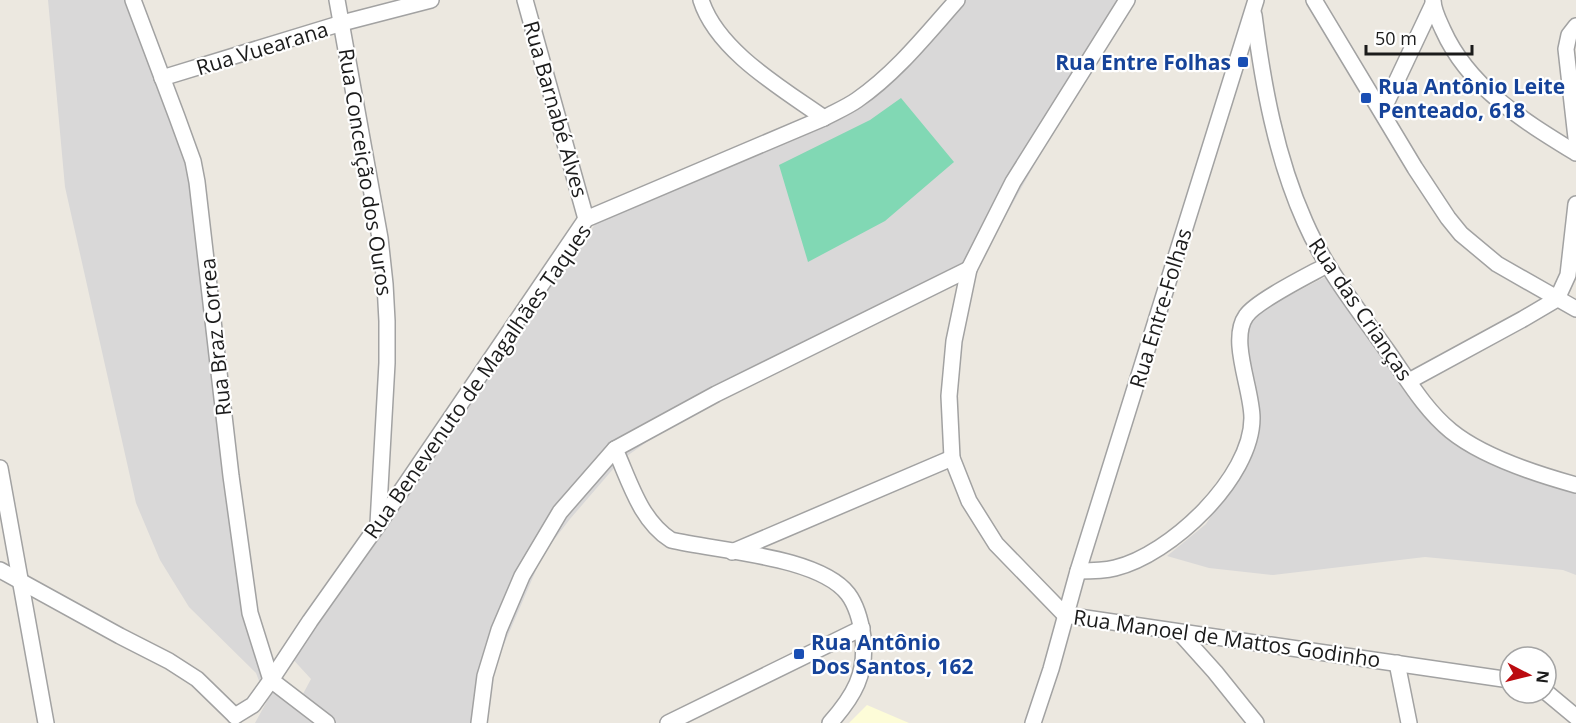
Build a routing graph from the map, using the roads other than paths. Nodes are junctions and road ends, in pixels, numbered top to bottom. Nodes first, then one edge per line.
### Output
1 (133, 0) edge
2 (337, 0) edge
3 (431, 0) edge
4 (525, 0) edge
5 (701, 0) edge
6 (957, 0) edge
7 (1127, 0) edge
8 (1314, 0) edge
9 (1433, 2) edge
10 (1254, 4) edge
11 (342, 23) junction
12 (1576, 26) edge
13 (162, 78) junction
14 (1382, 112) junction
15 (824, 118) junction
16 (1576, 138) edge
17 (1576, 153) edge
18 (1576, 204) edge
19 (586, 219) junction
20 (1327, 265) junction
21 (969, 268) junction
22 (1557, 299) junction
23 (1576, 309) edge
24 (1409, 381) junction
25 (615, 449) junction
26 (952, 458) junction
27 (0, 468) edge
28 (1576, 485) edge
29 (378, 525) junction
30 (732, 552) junction
31 (0, 570) edge
32 (1078, 571) junction
33 (20, 580) junction
34 (1065, 615) junction
35 (862, 628) junction
36 (1180, 633) junction
37 (1397, 663) junction
38 (1498, 678) edge
39 (271, 680) junction
40 (1558, 702) edge
41 (1576, 717) edge
42 (236, 720) edge
43 (46, 723) edge
44 (327, 723) edge
45 (479, 723) edge
46 (668, 723) edge
47 (830, 723) edge
48 (1033, 723) edge
49 (1256, 723) edge
50 (1409, 723) edge

1 - 13 street, Rua Braz Correa
2 - 11 street, Rua Conceição dos Ouros
3 - 11 street, Rua Vuearana
4 - 19 street, Rua Barnabé Alves
5 - 15 street
6 - 15 street, Rua Benevenuto de Magalhães Taques
7 - 21 street, Rua Manoel de Mattos Godinho
8 - 14 street
9 - 14 street
9 - 17 street
10 - 20 street, Rua das Crianças
10 - 32 street, Rua Entre-Folhas
11 - 13 street, Rua Vuearana
11 - 29 street, Rua Conceição dos Ouros
12 - 16 street
13 - 39 street, Rua Braz Correa
14 - 22 street
15 - 19 street, Rua Benevenuto de Magalhães Taques
18 - 22 street
19 - 29 street, Rua Benevenuto de Magalhães Taques
20 - 24 street, Rua das Crianças
20 - 32 street
21 - 25 street
21 - 26 street, Rua Manoel de Mattos Godinho
22 - 23 street
22 - 24 street
24 - 28 street, Rua das Crianças
25 - 30 street
25 - 45 street
26 - 30 street
26 - 34 street, Rua Manoel de Mattos Godinho
27 - 33 street
29 - 39 street, Rua Benevenuto de Magalhães Taques
30 - 35 street
31 - 33 street
32 - 34 street, Rua Entre-Folhas
33 - 42 street
33 - 43 street
34 - 36 street, Rua Manoel de Mattos Godinho
34 - 48 street, Rua Entre-Folhas
35 - 46 street
35 - 47 street
36 - 37 street, Rua Manoel de Mattos Godinho
36 - 49 street
37 - 38 street, Rua Manoel de Mattos Godinho
37 - 50 street
39 - 42 street, Rua Benevenuto de Magalhães Taques
39 - 44 street
40 - 41 street

